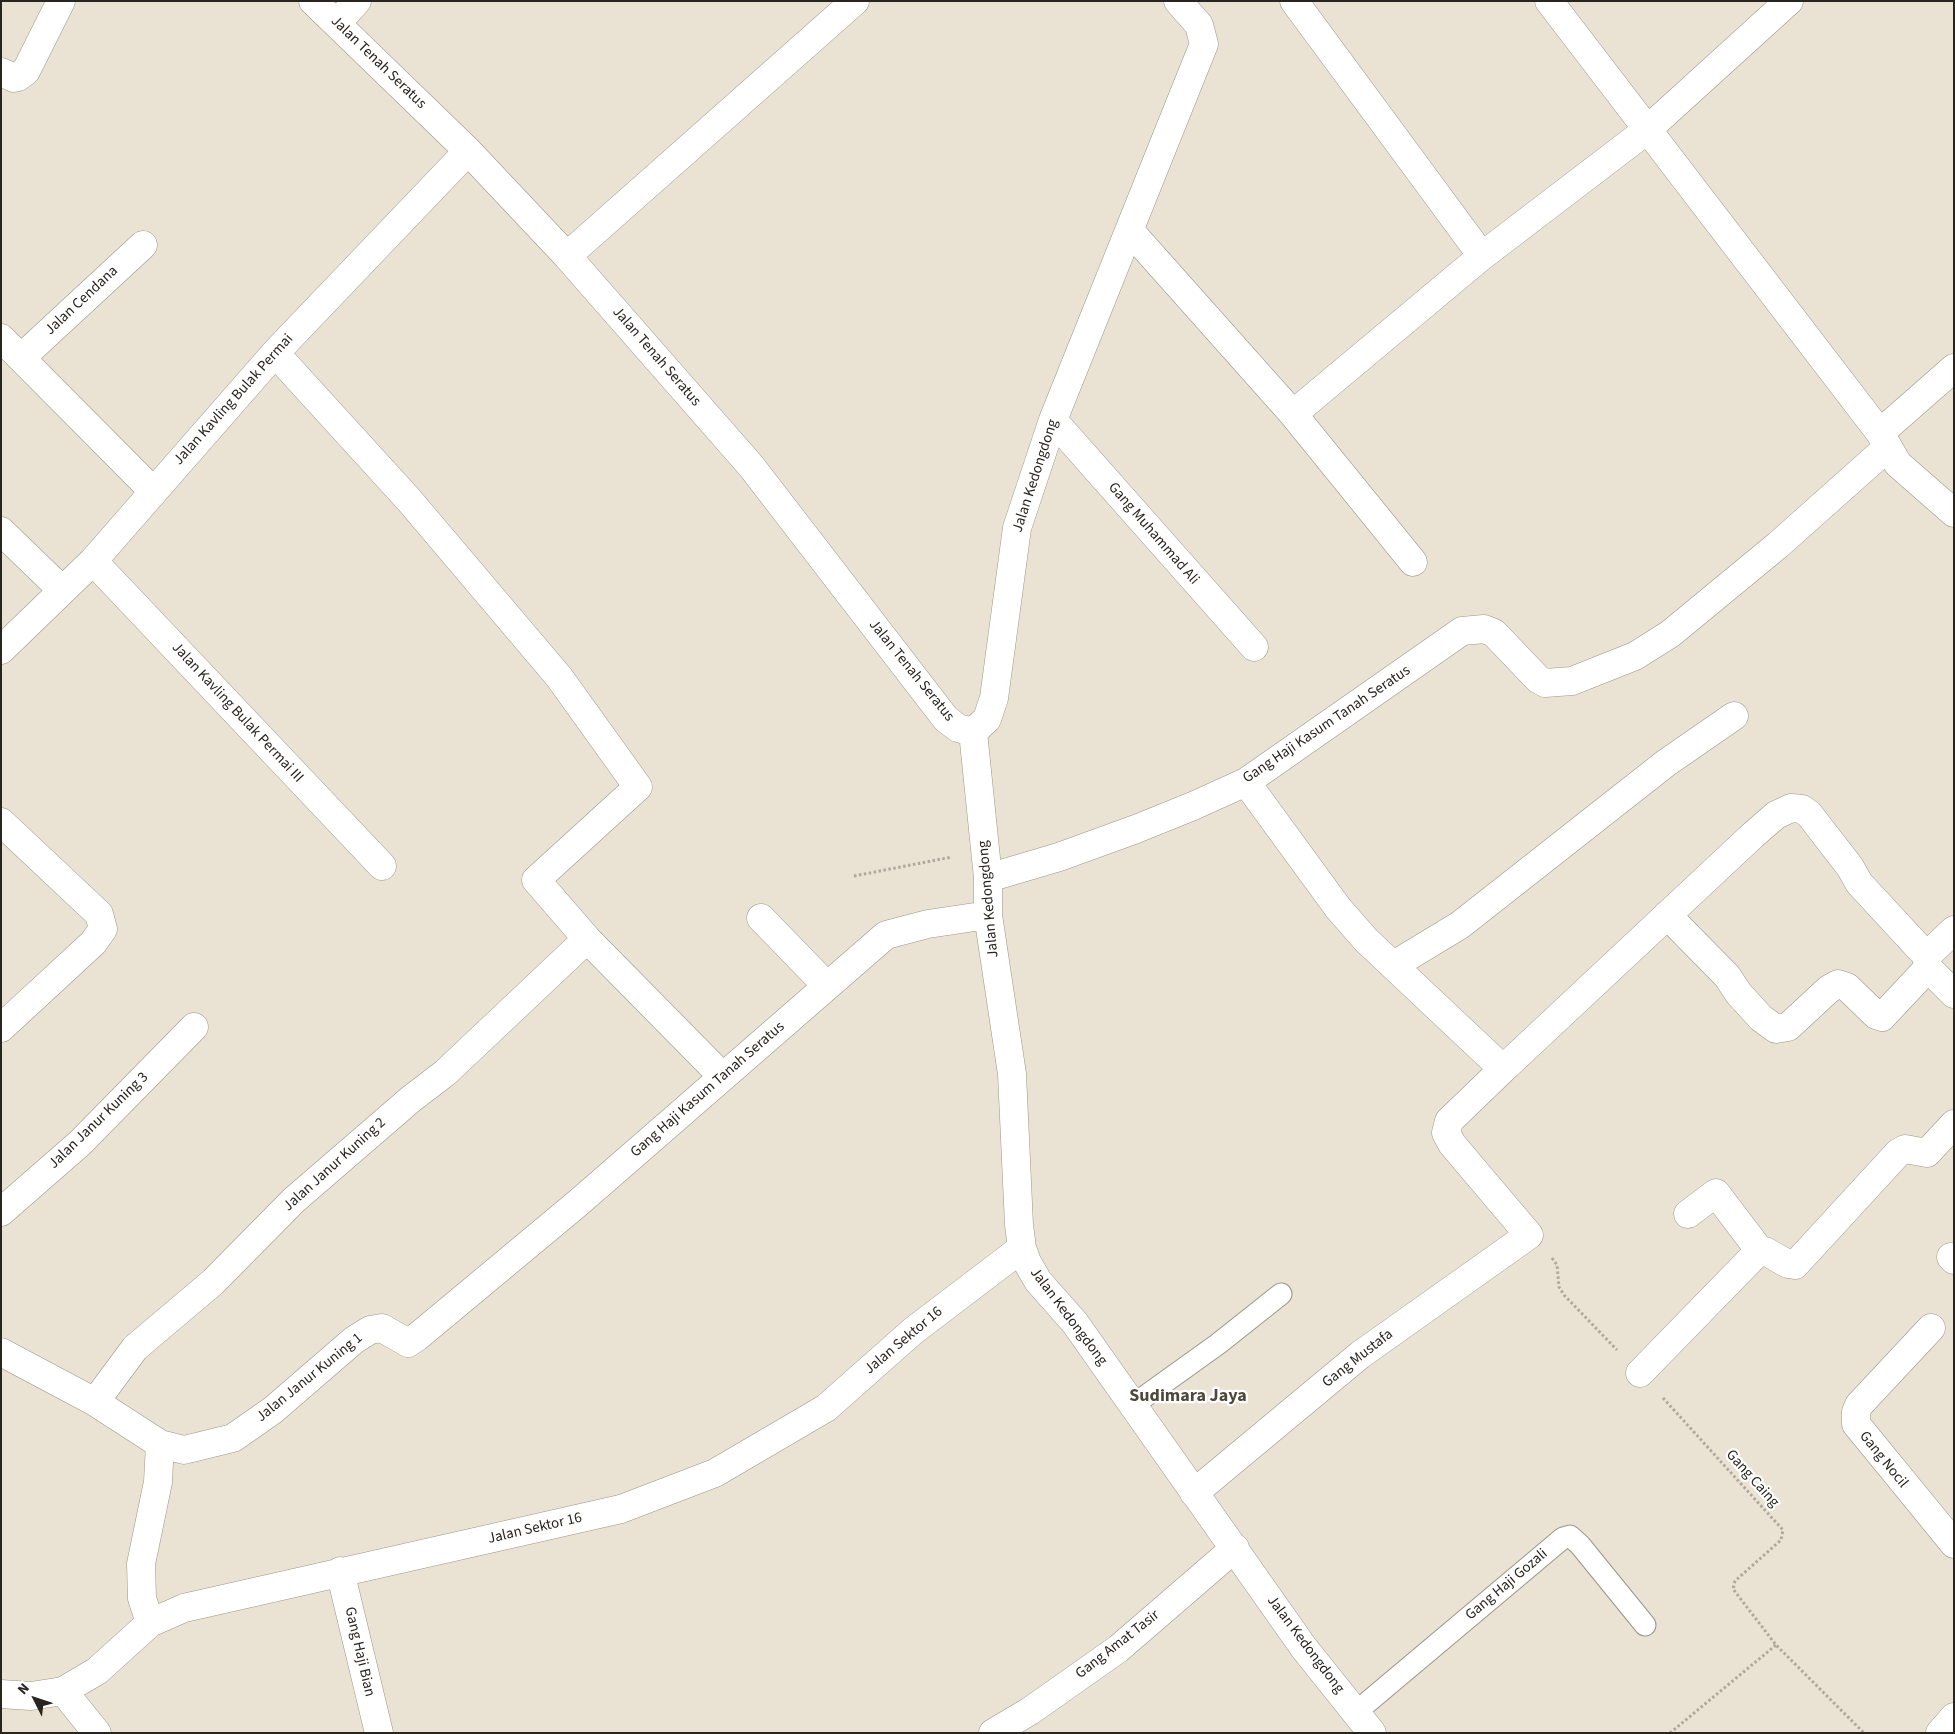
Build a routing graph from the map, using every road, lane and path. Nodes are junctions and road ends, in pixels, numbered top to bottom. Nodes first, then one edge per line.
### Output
1 (61, 1) edge
2 (313, 1) edge
3 (357, 1) edge
4 (855, 1) edge
5 (1178, 1) edge
6 (1294, 1) edge
7 (1549, 1) edge
8 (1789, 1) edge
9 (337, 23) junction
10 (1, 72) edge
11 (1646, 130) junction
12 (468, 151) junction
13 (1131, 232) junction
14 (143, 245) dead end
15 (567, 256) junction
16 (1482, 256) junction
17 (1, 338) edge
18 (275, 353) junction
19 (21, 358) junction
20 (1954, 368) edge
21 (1293, 414) junction
22 (1053, 420) junction
23 (1884, 440) junction
24 (153, 491) junction
25 (1954, 513) edge
26 (1, 531) edge
27 (93, 560) junction
28 (1413, 562) dead end
29 (62, 590) junction
30 (1254, 647) dead end
31 (1, 650) edge
32 (1734, 716) dead end
33 (973, 732) junction
34 (1246, 782) junction
35 (1, 822) edge
36 (985, 850) junction
37 (382, 866) dead end
38 (854, 876) dead end
39 (988, 878) junction
40 (1667, 914) junction
41 (988, 915) junction
42 (761, 918) dead end
43 (1954, 930) edge
44 (587, 939) junction
45 (1927, 960) junction
46 (1394, 965) junction
47 (827, 986) junction
48 (1954, 994) edge
49 (4, 1020) edge
50 (194, 1028) dead end
51 (1503, 1069) junction
52 (723, 1077) junction
53 (1954, 1124) edge
54 (1, 1212) edge
55 (1688, 1214) dead end
56 (1528, 1235) junction
57 (1022, 1248) junction
58 (1760, 1251) junction
59 (1281, 1294) dead end
60 (448, 1310) joint
61 (1931, 1328) dead end
62 (1, 1352) edge
63 (1640, 1373) junction
64 (95, 1402) junction
65 (1133, 1405) junction
66 (160, 1444) junction
67 (1194, 1493) junction
68 (1954, 1544) edge
69 (1235, 1548) junction
70 (340, 1571) junction
71 (150, 1624) junction
72 (1645, 1625) dead end
73 (1776, 1645) junction
74 (63, 1691) junction
75 (1, 1694) edge
76 (1954, 1717) edge
77 (1364, 1722) edge
78 (97, 1733) edge
79 (378, 1733) edge
80 (994, 1733) edge
81 (1670, 1733) edge
82 (1864, 1733) edge
83 (1940, 1733) edge

1 - 10 street
2 - 9 street, Jalan Tenah Seratus
3 - 9 street
4 - 15 street
5 - 13 street, Jalan Kedongdong
6 - 16 street
7 - 11 street
8 - 11 street
9 - 12 street, Jalan Tenah Seratus
11 - 16 street
11 - 23 street
12 - 15 street, Jalan Tenah Seratus
12 - 18 street, Jalan Kavling Bulak Permai
13 - 21 street
13 - 22 street, Jalan Kedongdong
14 - 19 street, Jalan Cendana
15 - 33 street, Jalan Tenah Seratus
16 - 21 street
17 - 19 street
18 - 24 street, Jalan Kavling Bulak Permai
18 - 44 street
19 - 24 street
20 - 23 street
21 - 28 street
22 - 30 street, Gang Muhammad Ali
22 - 33 street, Jalan Kedongdong
23 - 25 street
23 - 34 street, Gang Haji Kasum Tanah Seratus
24 - 27 street, Jalan Kavling Bulak Permai
26 - 29 street
27 - 29 street, Jalan Kavling Bulak Permai
27 - 37 street, Jalan Kavling Bulak Permai III
29 - 31 street, Jalan Kavling Bulak Permai
32 - 46 street
33 - 36 street, Jalan Kedongdong
34 - 39 street, Gang Haji Kasum Tanah Seratus
34 - 46 street
35 - 49 street
36 - 38 path
36 - 39 street, Jalan Kedongdong
39 - 41 street, Jalan Kedongdong
40 - 45 street
40 - 45 street
40 - 51 street
41 - 47 street, Gang Haji Kasum Tanah Seratus
41 - 57 street, Jalan Kedongdong
42 - 47 street
43 - 45 street
44 - 52 street
44 - 64 street, Jalan Janur Kuning 2
45 - 48 street
46 - 51 street
47 - 52 street, Gang Haji Kasum Tanah Seratus
50 - 54 street, Jalan Janur Kuning 3
51 - 56 street
52 - 60 street, Gang Haji Kasum Tanah Seratus
53 - 58 street
55 - 58 street
56 - 63 path, Gang Caing
56 - 67 street, Gang Mustafa
57 - 65 street, Jalan Kedongdong
57 - 70 street, Jalan Sektor 16
58 - 63 street
59 - 65 lane
60 - 66 street, Jalan Janur Kuning 1
61 - 68 street, Gang Nocil
62 - 64 street
63 - 73 path, Gang Caing
64 - 66 street
65 - 67 street, Jalan Kedongdong
66 - 71 street
67 - 69 street, Jalan Kedongdong
69 - 77 street, Jalan Kedongdong
69 - 80 street, Gang Amat Tasir
70 - 71 street, Jalan Sektor 16
70 - 79 street, Gang Haji Bian
71 - 74 street, Jalan Sektor 16
72 - 77 lane, Gang Haji Gozali
73 - 81 path
73 - 82 path, Gang Caing
74 - 75 street, Jalan Sektor 16
74 - 78 street
76 - 83 street

